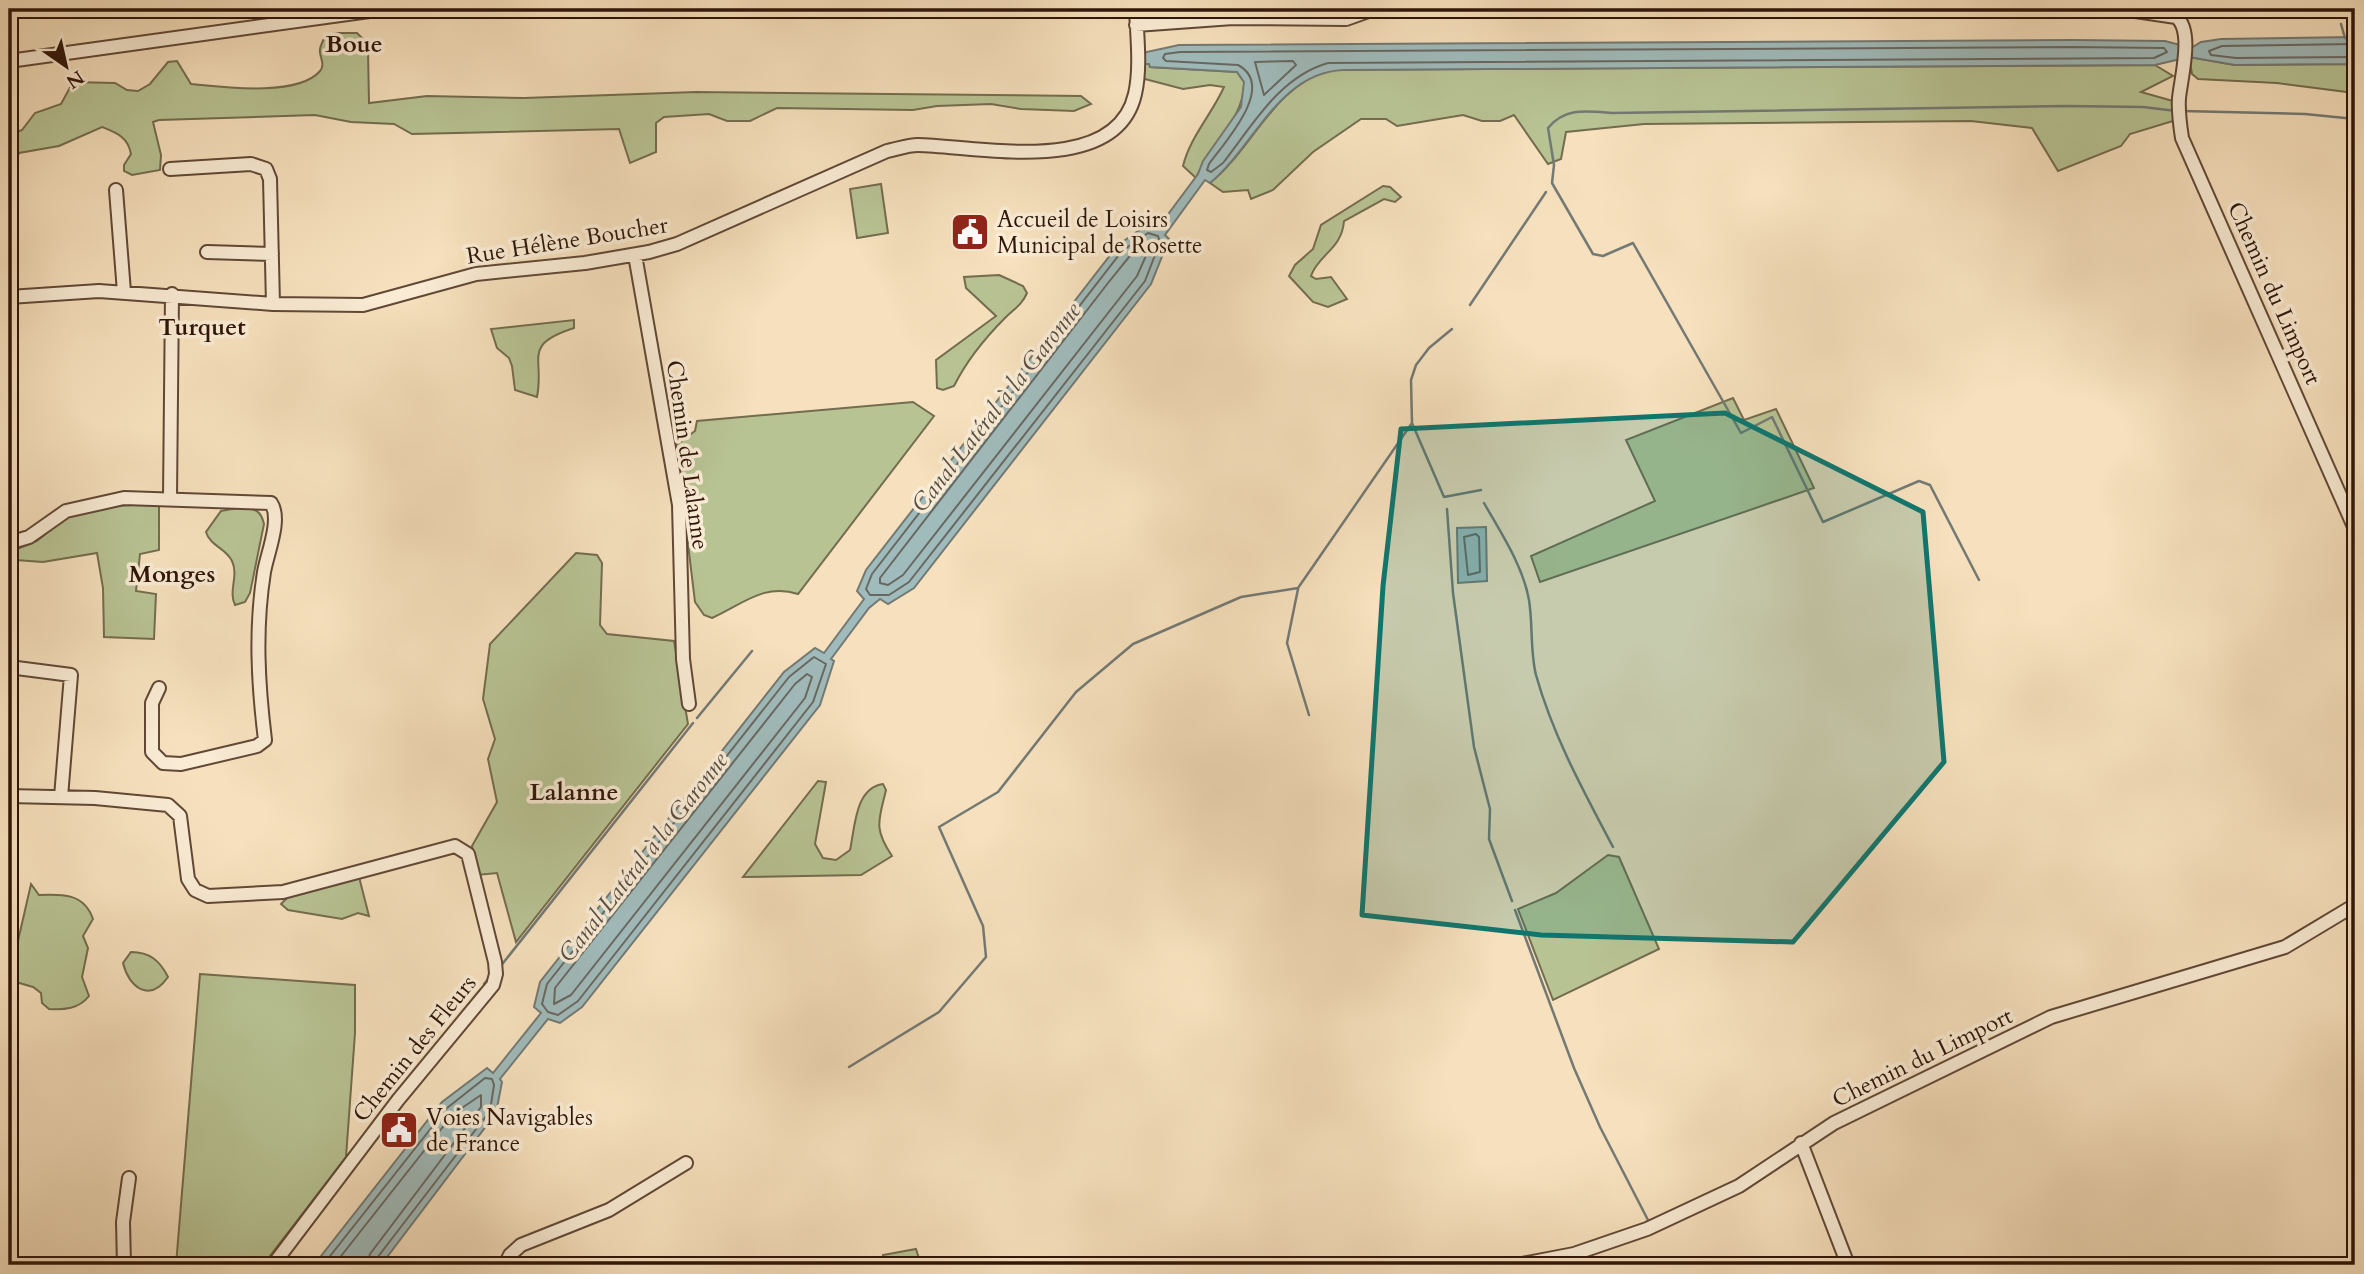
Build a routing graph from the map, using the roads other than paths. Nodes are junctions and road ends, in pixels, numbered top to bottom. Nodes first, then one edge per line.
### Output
1 (384, 9) edge
2 (1136, 9) edge
3 (1374, 9) edge
4 (2122, 9) edge
5 (1136, 25) junction
6 (9, 61) edge
7 (170, 169) dead end
8 (116, 190) dead end
9 (207, 252) dead end
10 (272, 254) junction
11 (635, 255) junction
12 (124, 292) junction
13 (172, 294) junction
14 (9, 297) edge
15 (273, 304) junction
16 (170, 497) junction
17 (2355, 529) edge
18 (9, 543) edge
19 (9, 667) edge
20 (159, 688) dead end
21 (689, 704) dead end
22 (9, 796) edge
23 (61, 797) junction
24 (2355, 905) edge
25 (1801, 1143) junction
26 (686, 1163) dead end
27 (129, 1178) dead end
28 (124, 1265) edge
29 (273, 1265) edge
30 (505, 1265) edge
31 (1517, 1265) edge
32 (1848, 1265) edge

1 - 6 street
2 - 5 street
3 - 5 street
4 - 17 street, Chemin du Limport
5 - 11 street, Rue Hélène Boucher
7 - 10 street
8 - 12 street
9 - 10 street
10 - 15 street
11 - 15 street, Rue Hélène Boucher
11 - 21 street, Chemin de Lalanne
12 - 13 street, Rue Hélène Boucher
12 - 14 street, Rue Hélène Boucher
13 - 15 street, Rue Hélène Boucher
13 - 16 street
16 - 18 street
16 - 20 street
19 - 23 street
22 - 23 street
23 - 29 street, Chemin des Fleurs
24 - 25 street, Chemin du Limport
25 - 31 street, Chemin du Limport
25 - 32 street
26 - 30 street
27 - 28 street

